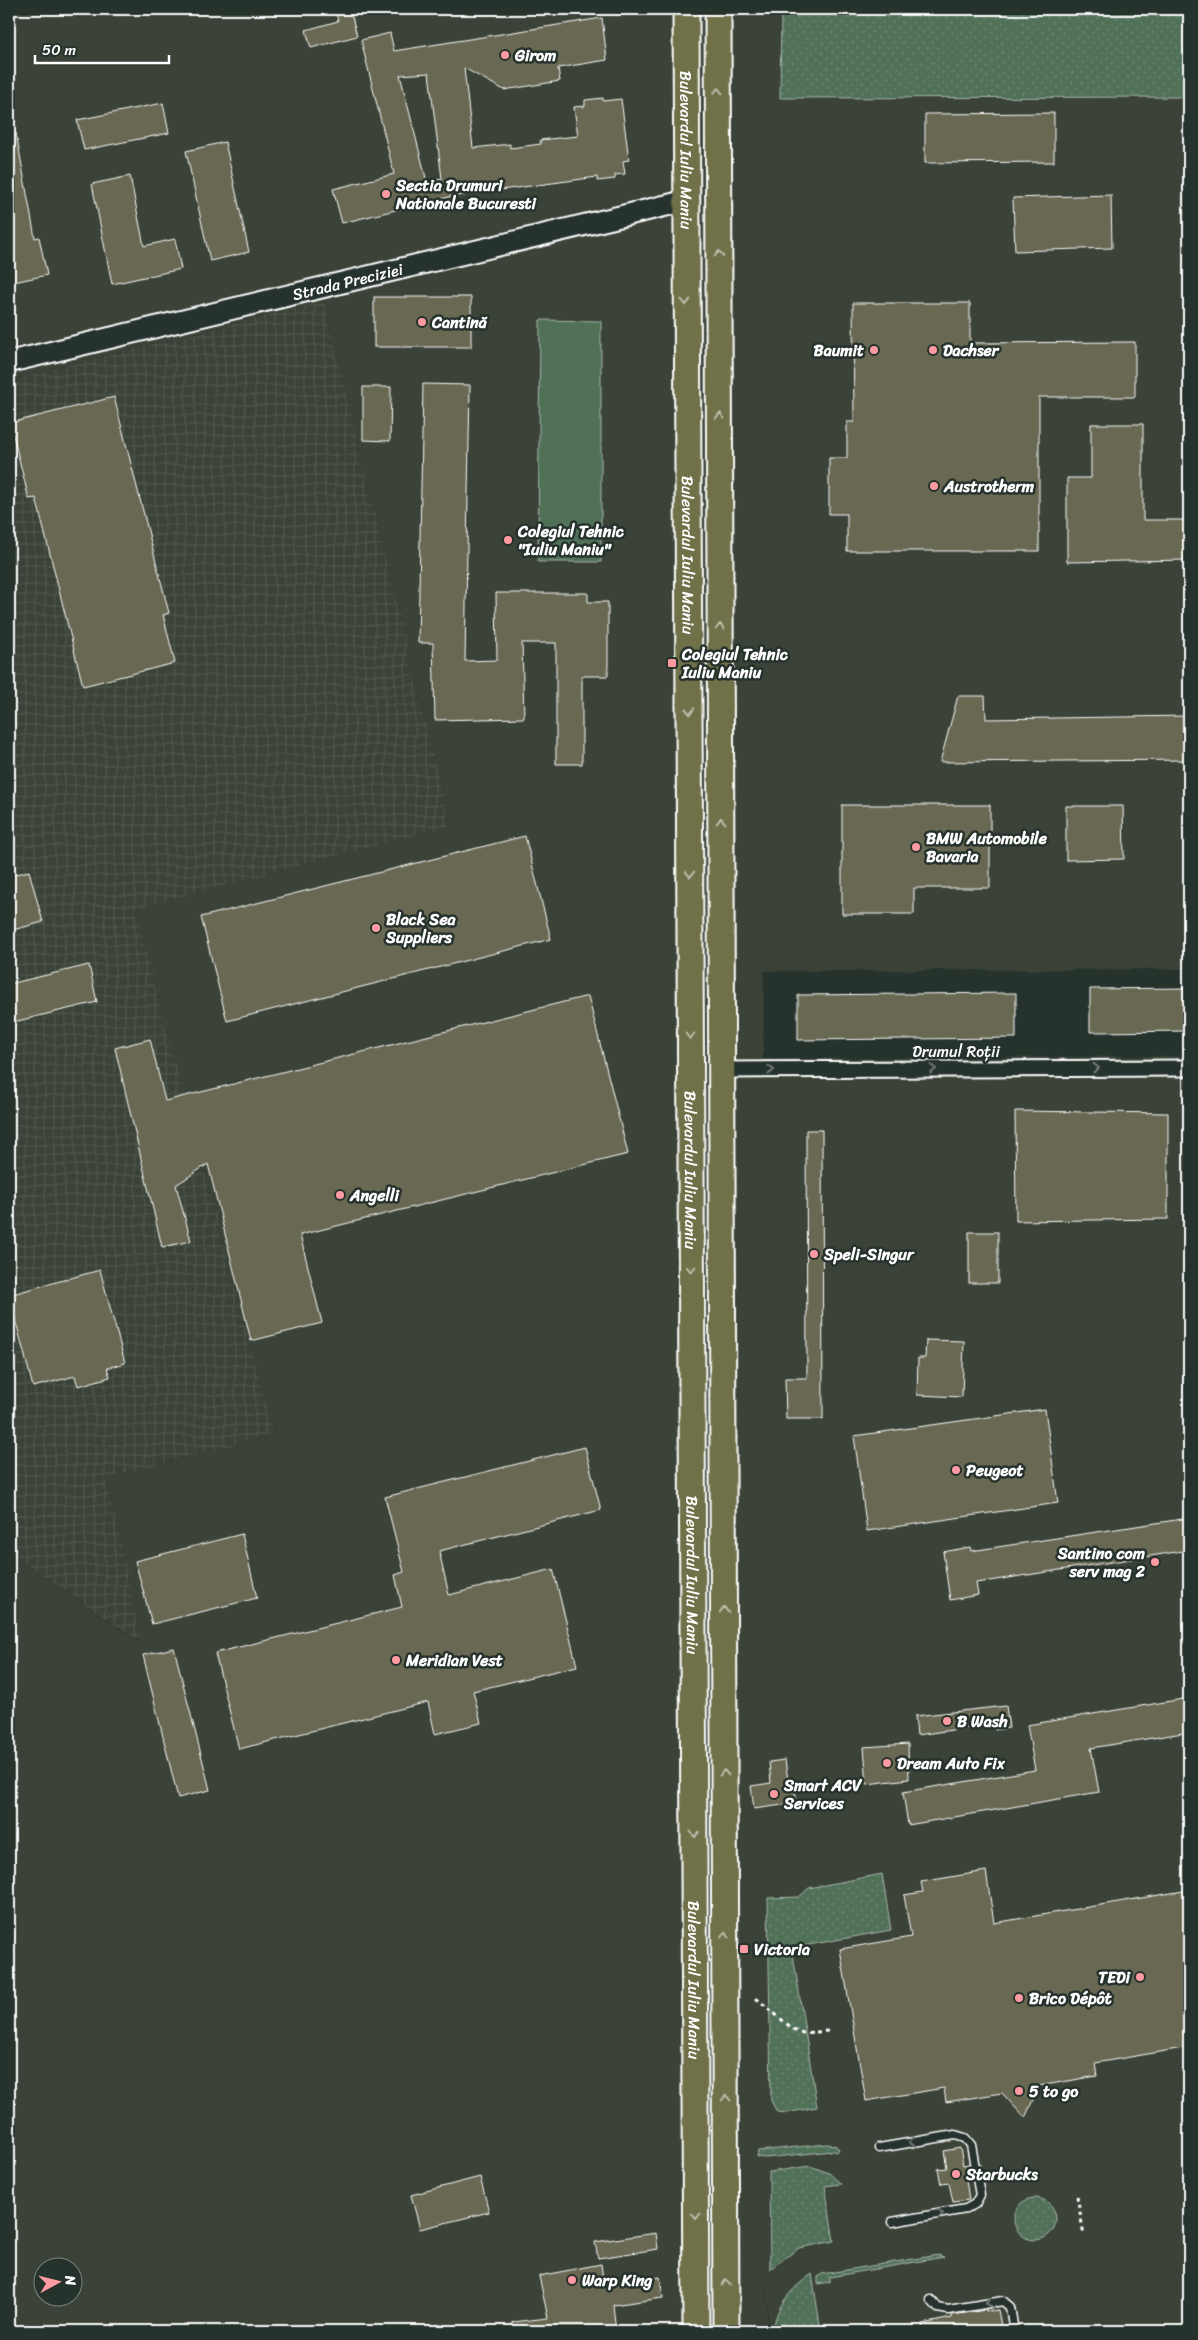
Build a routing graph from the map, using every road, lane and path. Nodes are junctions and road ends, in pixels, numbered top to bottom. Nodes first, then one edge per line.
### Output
1 (686, 9) edge
2 (718, 9) edge
3 (685, 201) junction
4 (9, 362) edge
5 (687, 439) junction
6 (720, 570) junction
7 (1189, 1068) edge
8 (722, 1070) junction
9 (694, 1663) junction
10 (724, 1716) junction
11 (756, 1998) dead end
12 (828, 2031) dead end
13 (726, 2147) junction
14 (879, 2148) dead end
15 (696, 2150) junction
16 (726, 2174) junction
17 (696, 2177) junction
18 (1078, 2196) dead end
19 (892, 2222) dead end
20 (1084, 2235) dead end
21 (930, 2300) dead end
22 (696, 2331) edge
23 (726, 2331) edge
24 (1014, 2331) edge

1 - 3 main road, Bulevardul Iuliu Maniu
6 -> 2 main road, Bulevardul Iuliu Maniu
3 - 4 street, Strada Preciziei
3 -> 5 main road, Bulevardul Iuliu Maniu
5 - 6 main road
5 -> 9 main road, Bulevardul Iuliu Maniu
8 -> 6 main road, Bulevardul Iuliu Maniu
8 -> 7 street, Drumul Roții
10 -> 8 main road, Bulevardul Iuliu Maniu
9 - 10 main road
9 -> 15 main road, Bulevardul Iuliu Maniu
13 -> 10 main road, Bulevardul Iuliu Maniu
11 - 12 path
13 - 15 main road
13 - 16 main road, Bulevardul Iuliu Maniu
19 -> 14 lane
15 - 17 main road, Bulevardul Iuliu Maniu
16 - 17 main road
23 -> 16 main road, Bulevardul Iuliu Maniu
17 -> 22 main road, Bulevardul Iuliu Maniu
18 - 20 path
24 -> 21 lane

